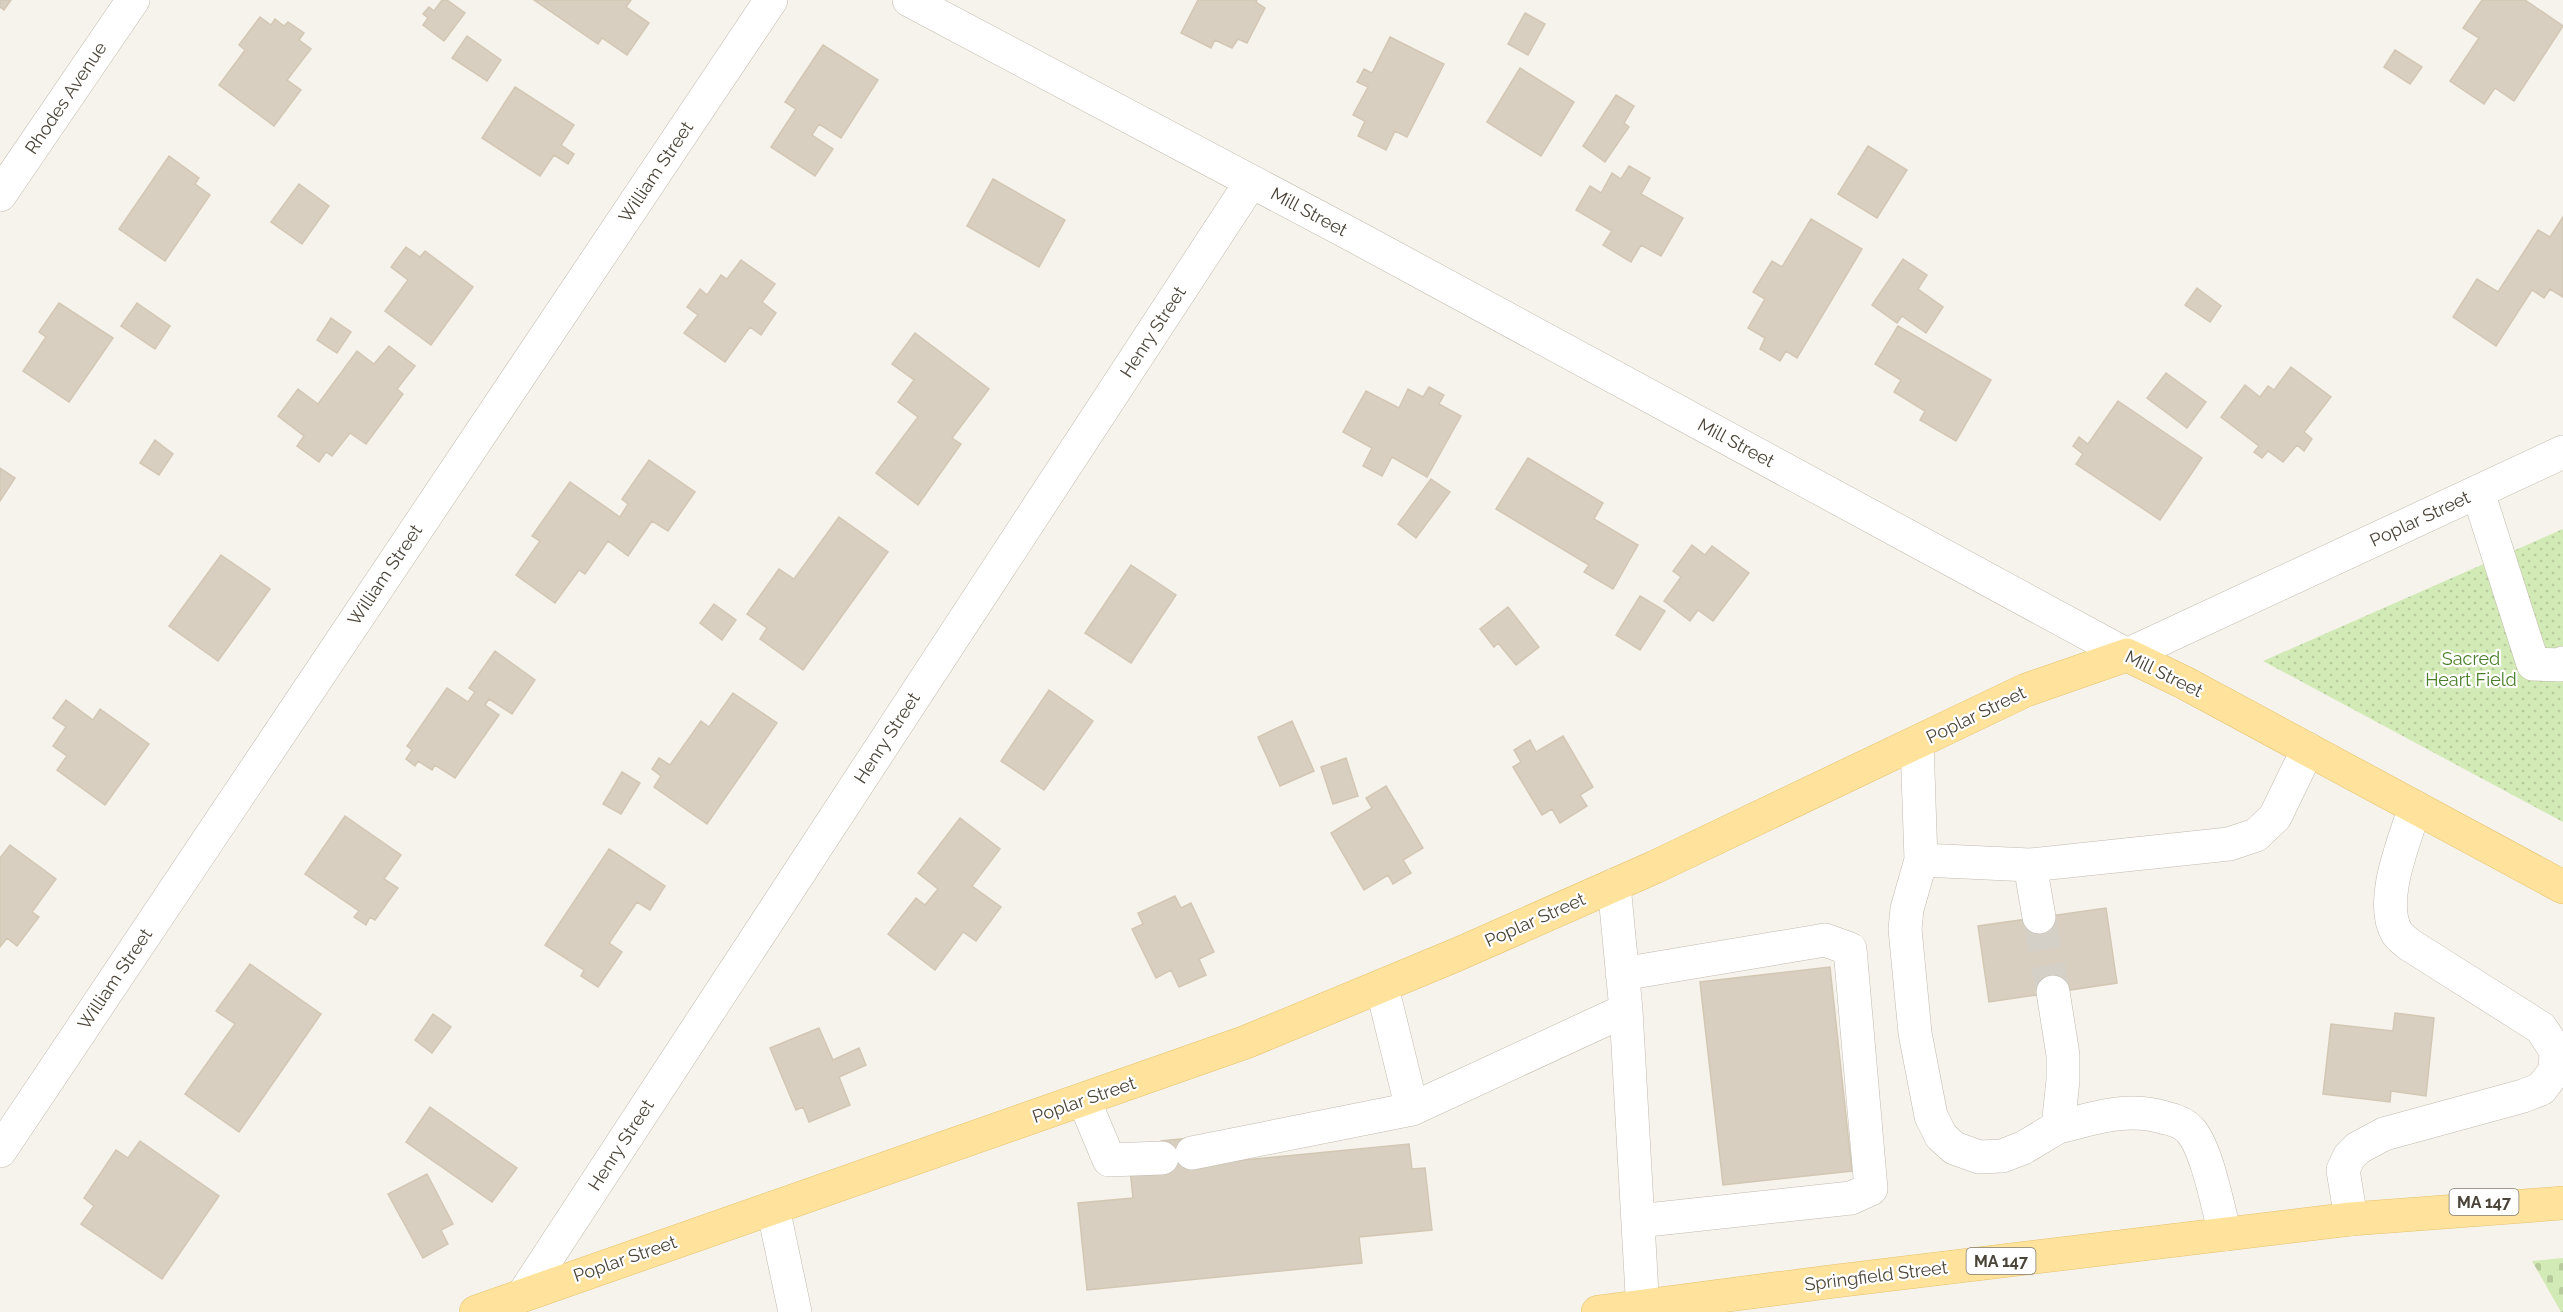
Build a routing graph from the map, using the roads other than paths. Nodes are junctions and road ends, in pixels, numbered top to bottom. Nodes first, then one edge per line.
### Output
1 (133, 0) edge
2 (771, 0) edge
3 (909, 0) edge
4 (1251, 182) junction
5 (0, 195) edge
6 (2563, 452) edge
7 (2478, 492) junction
8 (2127, 655) junction
9 (2563, 663) edge
10 (1917, 743) junction
11 (2308, 749) junction
12 (2415, 807) junction
13 (1922, 860) junction
14 (2030, 866) junction
15 (1614, 885) junction
16 (2563, 887) edge
17 (2039, 917) tunnel mouth
18 (1622, 974) junction
19 (1382, 987) junction
20 (2053, 993) tunnel mouth
21 (1626, 1010) junction
22 (1084, 1100) junction
23 (1412, 1109) junction
24 (2058, 1127) junction
25 (0, 1151) edge
26 (2563, 1190) edge
27 (2563, 1203) edge
28 (772, 1208) junction
29 (2405, 1215) junction
30 (2351, 1219) junction
31 (1638, 1221) junction
32 (2225, 1234) junction
33 (523, 1295) junction
34 (1643, 1309) edge
35 (476, 1312) edge
36 (795, 1312) edge
37 (1598, 1312) edge

1 - 5 street, Rhodes Avenue
2 - 25 street, William Street
3 - 4 street, Mill Street
4 - 8 street, Mill Street
4 - 33 street, Henry Street
6 - 7 street, Poplar Street
7 - 8 street, Poplar Street
7 - 9 street
8 - 10 main road, Poplar Street
8 - 11 main road, Mill Street
10 - 13 street
10 - 15 main road, Poplar Street
11 - 12 main road, Mill Street
11 - 14 street
12 - 16 main road, Mill Street
12 - 30 street
13 - 14 street
13 - 24 street
14 - 17 street
15 - 18 street
15 - 19 main road, Poplar Street
18 - 21 street
18 - 31 street
19 - 22 main road, Poplar Street
19 - 23 street
20 - 24 street
21 - 23 street
21 - 31 street
22 - 23 street
22 - 28 main road, Poplar Street
24 - 32 street
26 - 29 main road, Springfield Street / MA 147
27 - 29 main road, Springfield Street / MA 147
28 - 33 main road, Poplar Street
28 - 36 street
29 - 30 main road, Springfield Street / MA 147
30 - 32 main road, Springfield Street / MA 147
31 - 34 street
32 - 34 main road, Springfield Street / MA 147
33 - 35 main road, Poplar Street
34 - 37 main road, Springfield Street / MA 147

